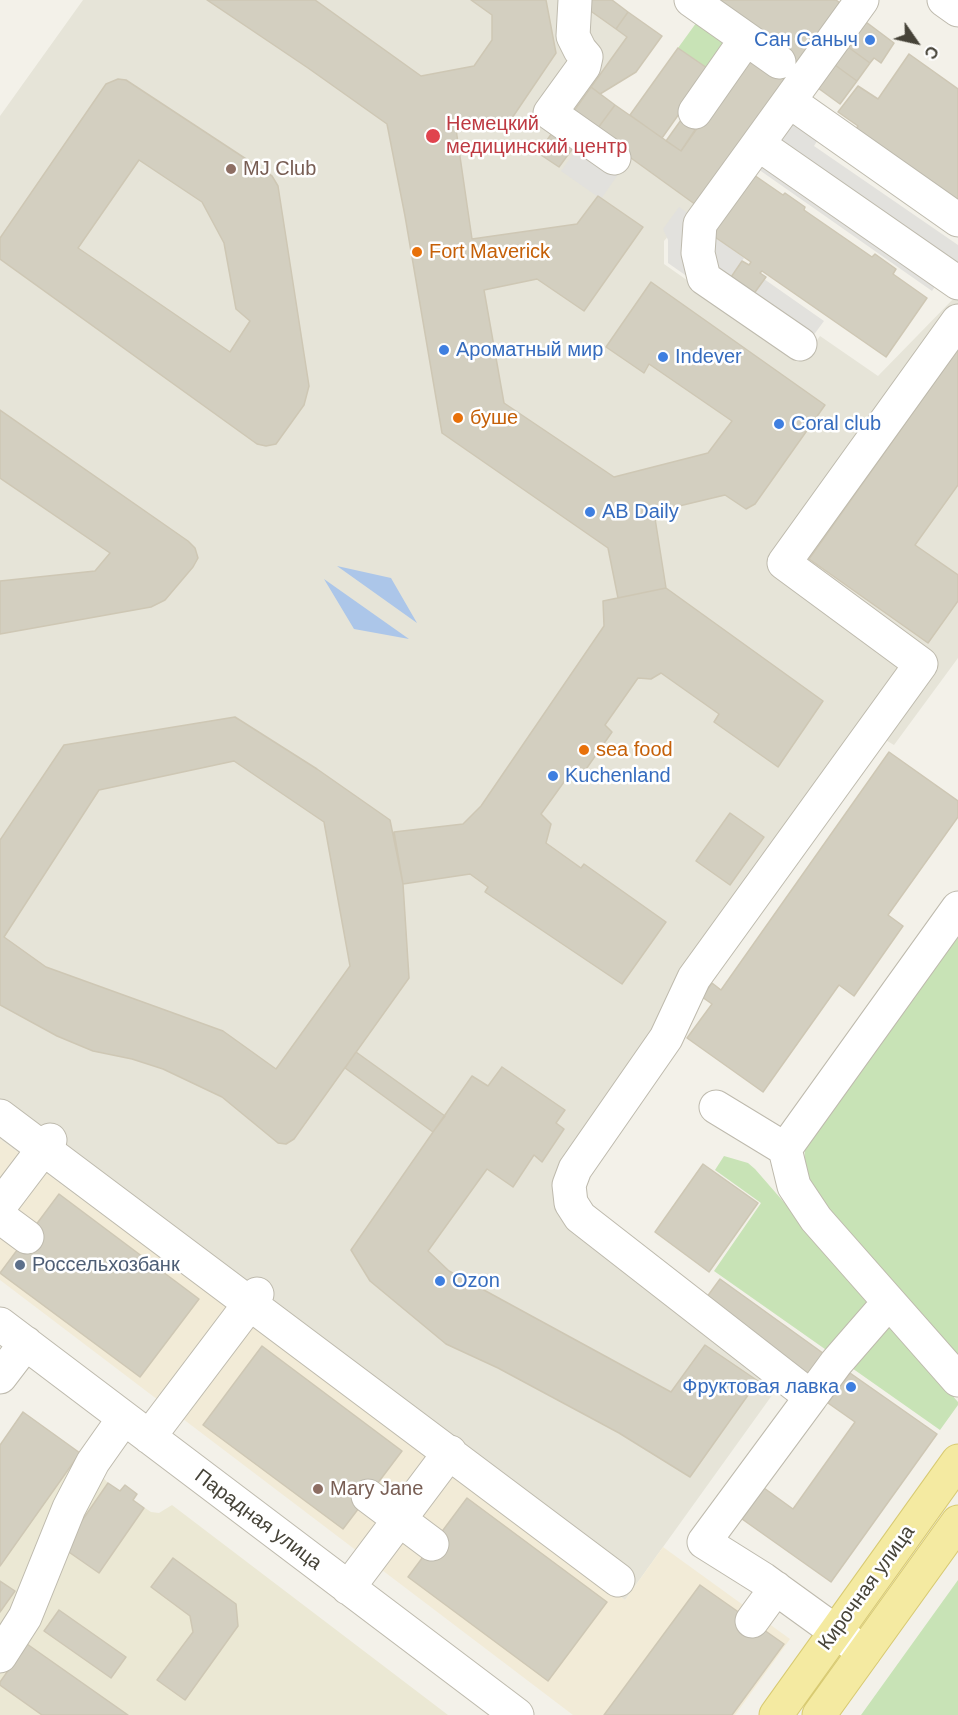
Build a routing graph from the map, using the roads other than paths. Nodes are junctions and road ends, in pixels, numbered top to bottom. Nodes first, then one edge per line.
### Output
1 (575, 0) edge
2 (691, 0) edge
3 (862, 0) edge
4 (944, 0) edge
5 (958, 9) edge
6 (746, 39) junction
7 (779, 62) dead end
8 (789, 101) junction
9 (695, 112) dead end
10 (758, 144) junction
11 (614, 158) dead end
12 (958, 220) edge
13 (958, 283) edge
14 (958, 321) edge
15 (800, 344) dead end
16 (958, 908) edge
17 (716, 1107) dead end
18 (0, 1116) edge
19 (47, 1144) junction
20 (785, 1149) junction
21 (0, 1206) edge
22 (0, 1217) edge
23 (27, 1237) dead end
24 (254, 1299) junction
25 (889, 1302) junction
26 (0, 1324) edge
27 (26, 1343) junction
28 (0, 1377) edge
29 (958, 1380) edge
30 (811, 1397) junction
31 (136, 1427) junction
32 (448, 1447) junction
33 (958, 1461) edge
34 (368, 1496) dead end
35 (399, 1519) junction
36 (958, 1521) edge
37 (432, 1544) dead end
38 (618, 1580) dead end
39 (348, 1588) junction
40 (776, 1588) junction
41 (752, 1621) dead end
42 (836, 1632) junction
43 (864, 1652) junction
44 (0, 1656) edge
45 (517, 1715) edge
46 (776, 1715) edge
47 (819, 1715) edge

1 - 11 street
2 - 6 street
3 - 8 street
4 - 5 street
6 - 7 street
6 - 9 street
8 - 10 street
8 - 12 street
10 - 13 street
10 - 15 street
14 - 30 street
16 - 20 street
17 - 20 street
18 - 19 street
19 - 21 street
19 - 24 street
20 - 25 street
22 - 23 street
24 - 31 street
24 - 32 street
25 - 29 street
25 - 30 street
26 - 27 street, Парадная улица
27 - 28 street
27 - 31 street, Парадная улица
30 - 40 street
31 - 39 street, Парадная улица
31 - 44 street
32 - 35 street
32 - 38 street
33 - 42 main road, Кирочная улица
34 - 35 street
35 - 37 street
35 - 39 street
36 - 43 main road, Кирочная улица
39 - 45 street, Парадная улица
40 - 41 street
40 - 42 street
42 - 43 street
42 - 46 main road, Кирочная улица
43 - 47 main road, Кирочная улица

